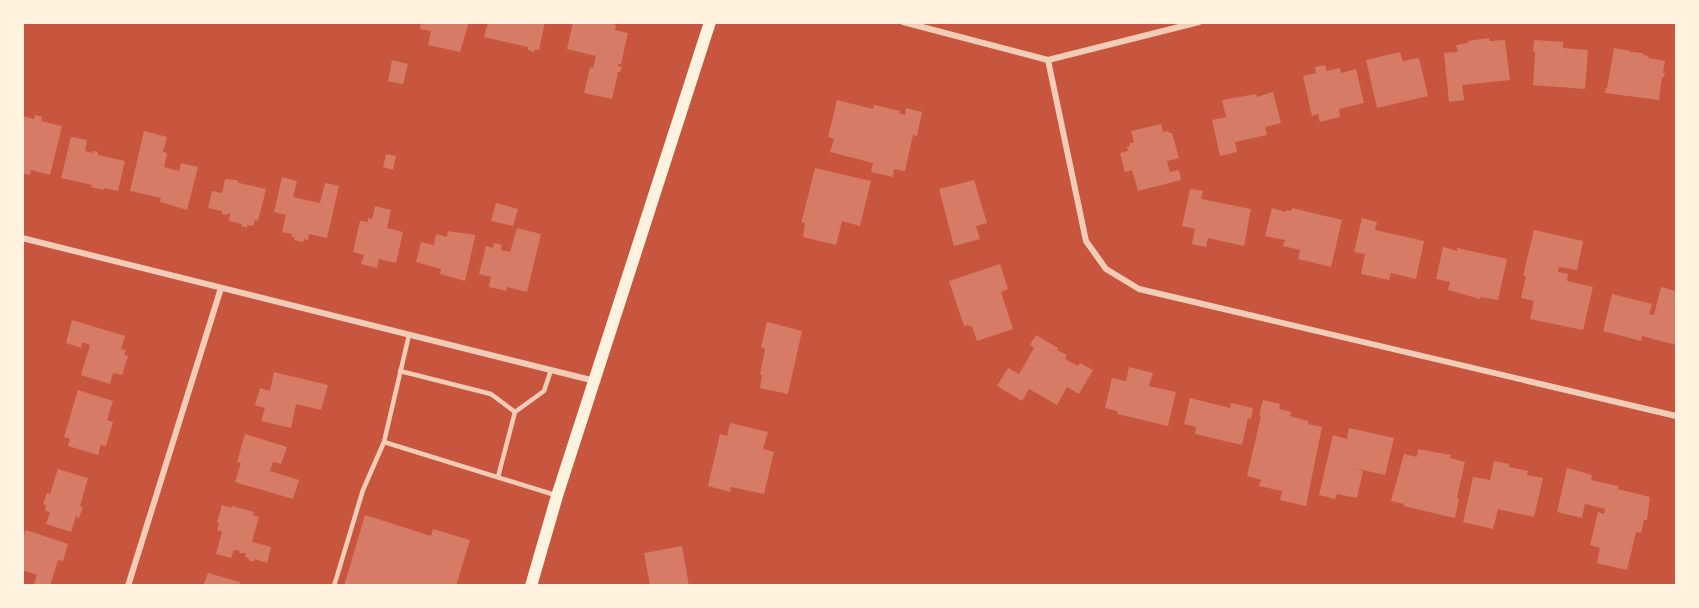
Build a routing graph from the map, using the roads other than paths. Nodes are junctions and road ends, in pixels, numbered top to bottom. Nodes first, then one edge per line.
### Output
1 (710, 22) edge
2 (903, 22) edge
3 (1198, 22) edge
4 (1048, 60) junction
5 (22, 238) edge
6 (220, 288) junction
7 (410, 335) junction
8 (551, 370) junction
9 (400, 371) junction
10 (595, 381) junction
11 (515, 412) junction
12 (1677, 416) edge
13 (384, 442) junction
14 (498, 477) junction
15 (557, 495) junction
16 (128, 585) edge
17 (334, 585) edge
18 (531, 585) edge

1 - 10 main road
2 - 4 street
3 - 4 street
4 - 12 street
5 - 6 street
6 - 7 street
6 - 16 street
7 - 8 street
7 - 9 lane
8 - 10 street
8 - 11 lane
9 - 11 lane
9 - 13 lane
10 - 15 main road
11 - 14 lane
13 - 14 lane
13 - 17 lane
14 - 15 lane
15 - 18 main road

